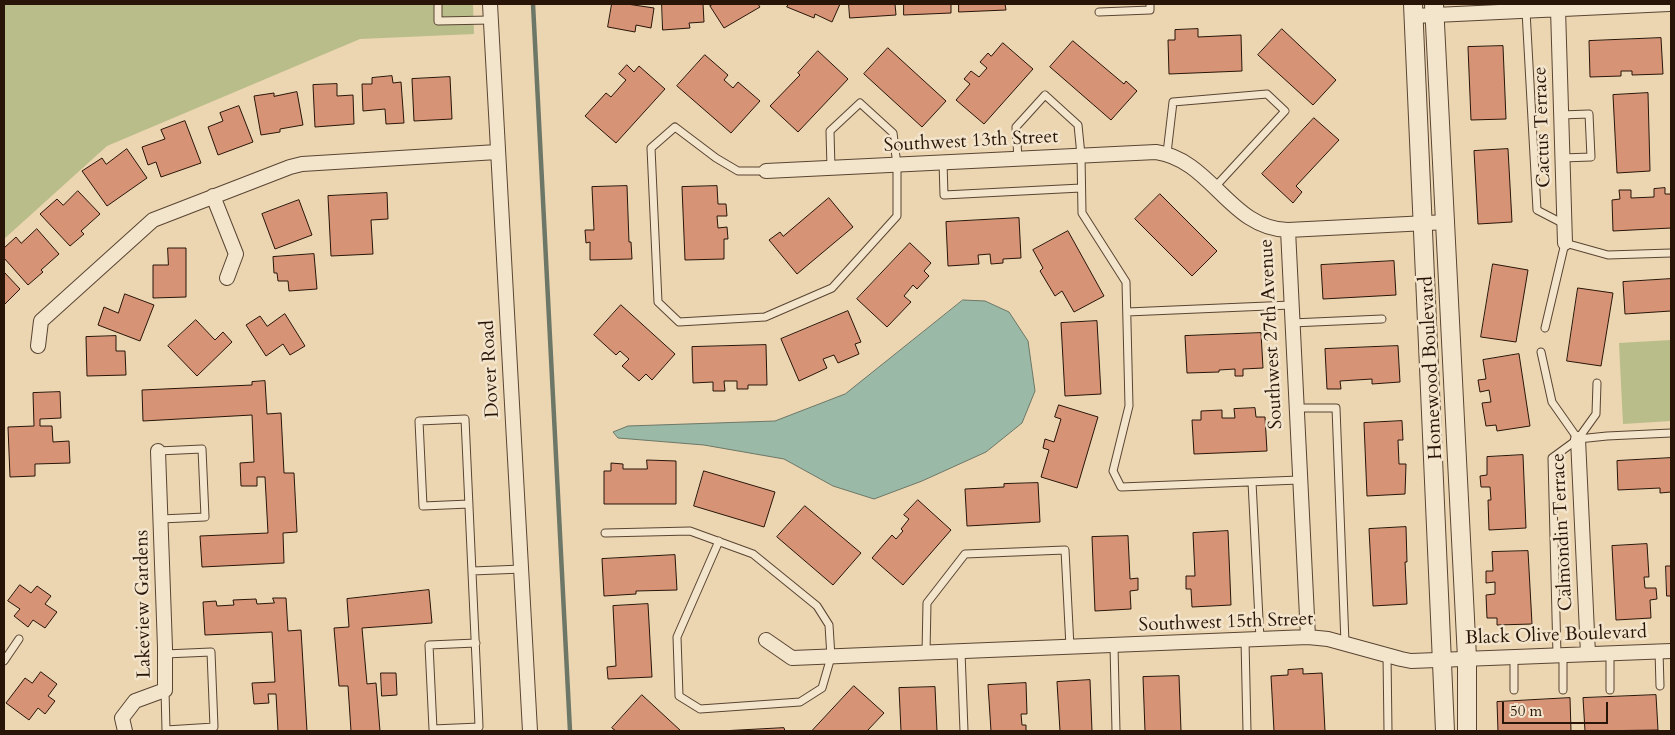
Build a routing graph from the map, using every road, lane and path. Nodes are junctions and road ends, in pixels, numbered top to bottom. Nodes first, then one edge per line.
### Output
1 (438, 4) edge
2 (490, 4) edge
3 (1150, 4) edge
4 (1641, 4) edge
5 (1668, 4) edge
6 (1592, 6) edge
7 (1472, 9) edge
8 (1520, 9) edge
9 (1558, 9) junction
10 (1414, 10) edge
11 (1435, 10) edge
12 (1099, 12) dead end
13 (491, 20) junction
14 (1561, 115) junction
15 (497, 152) junction
16 (1081, 155) junction
17 (1172, 155) junction
18 (1562, 158) junction
19 (1018, 159) junction
20 (943, 162) junction
21 (897, 165) junction
22 (831, 168) junction
23 (766, 171) joint
24 (1215, 187) junction
25 (1081, 188) junction
26 (213, 196) junction
27 (1447, 222) junction
28 (1422, 223) junction
29 (1564, 224) junction
30 (1288, 230) junction
31 (1565, 243) junction
32 (1671, 253) edge
33 (228, 278) dead end
34 (1291, 305) junction
35 (1127, 312) junction
36 (1382, 319) dead end
37 (1292, 323) junction
38 (1545, 328) dead end
39 (38, 346) dead end
40 (1541, 352) dead end
41 (1597, 383) dead end
42 (1296, 408) junction
43 (1671, 433) edge
44 (1578, 439) junction
45 (158, 451) joint
46 (1299, 480) junction
47 (1252, 482) junction
48 (469, 504) junction
49 (161, 519) junction
50 (605, 533) dead end
51 (720, 542) junction
52 (522, 569) junction
53 (472, 571) junction
54 (1308, 637) junction
55 (19, 639) dead end
56 (1260, 639) junction
57 (766, 640) dead end
58 (1245, 640) junction
59 (476, 643) junction
60 (1345, 644) junction
61 (1114, 646) junction
62 (1070, 647) junction
63 (1665, 651) edge
64 (961, 652) junction
65 (926, 653) junction
66 (1610, 653) junction
67 (165, 654) junction
68 (1588, 654) junction
69 (1560, 655) junction
70 (1387, 656) junction
71 (1514, 656) junction
72 (830, 657) junction
73 (1467, 658) junction
74 (1441, 659) junction
75 (4, 661) edge
76 (1660, 686) dead end
77 (165, 690) junction
78 (1514, 690) dead end
79 (1563, 690) dead end
80 (1610, 690) dead end
81 (125, 731) edge
82 (530, 731) edge
83 (964, 731) edge
84 (1116, 731) edge
85 (1247, 731) edge
86 (1388, 731) edge
87 (1445, 731) edge
88 (1467, 731) edge

1 - 13 lane
2 - 13 street, Dover Road
3 - 12 lane
4 - 5 street
4 - 6 street
6 - 9 street
7 - 8 street
7 - 11 street
8 - 9 street
8 - 29 lane
9 - 14 street, Cactus Terrace
10 - 11 street
10 - 28 street, Homewood Boulevard
11 - 27 street, Homewood Boulevard
13 - 15 street, Dover Road
14 - 18 street, Cactus Terrace
14 - 18 lane
15 - 26 street
15 - 52 street, Dover Road
16 - 17 street, Southwest 13th Street
16 - 19 street, Southwest 13th Street
16 - 19 lane
16 - 25 lane
17 - 24 street, Southwest 27th Avenue
17 - 24 lane
18 - 29 street, Cactus Terrace
19 - 20 street, Southwest 13th Street
20 - 21 street, Southwest 13th Street
20 - 25 lane
21 - 22 street, Southwest 13th Street
21 - 22 lane
21 - 23 lane
22 - 23 street, Southwest 13th Street
24 - 30 street, Southwest 27th Avenue
25 - 35 lane
26 - 33 street
26 - 39 street
27 - 28 street
27 - 73 street, Homewood Boulevard
28 - 30 street
28 - 74 street, Homewood Boulevard
29 - 31 street, Cactus Terrace
30 - 34 street, Southwest 27th Avenue
31 - 32 lane
31 - 38 lane
34 - 35 lane
34 - 37 street, Southwest 27th Avenue
35 - 47 lane
36 - 37 lane
37 - 42 street, Southwest 27th Avenue
40 - 44 lane
41 - 44 lane
42 - 46 street, Southwest 27th Avenue
42 - 60 lane
43 - 44 lane
44 - 68 street, Calmondin Terrace
44 - 69 lane
45 - 49 street, Lakeview Gardens
45 - 49 lane
46 - 47 lane
46 - 54 street, Southwest 27th Avenue
47 - 56 lane
48 - 48 lane
48 - 53 lane
49 - 67 street, Lakeview Gardens
50 - 51 lane
51 - 72 lane
51 - 72 lane
52 - 53 lane
52 - 82 street, Dover Road
53 - 59 lane
54 - 56 street, Southwest 15th Street
54 - 60 street, Southwest 15th Street
55 - 75 lane
56 - 58 street, Southwest 15th Street
57 - 72 street, Southwest 15th Street
58 - 61 street, Southwest 15th Street
58 - 85 lane
59 - 59 lane
60 - 70 street, Southwest 15th Street
61 - 62 street, Southwest 15th Street
61 - 84 lane
62 - 64 street, Southwest 15th Street
62 - 65 lane
63 - 66 street, Black Olive Boulevard
63 - 76 lane
64 - 65 street, Southwest 15th Street
64 - 83 lane
65 - 72 street, Southwest 15th Street
66 - 68 street, Black Olive Boulevard
66 - 80 lane
67 - 77 street, Lakeview Gardens
67 - 77 lane
68 - 69 street, Black Olive Boulevard
69 - 71 street, Black Olive Boulevard
69 - 79 lane
70 - 74 street, Southwest 15th Street
70 - 86 lane
71 - 73 street, Black Olive Boulevard
71 - 78 lane
73 - 74 street, Black Olive Boulevard
73 - 88 street, Homewood Boulevard
74 - 87 street, Homewood Boulevard
77 - 81 street, Lakeview Gardens

